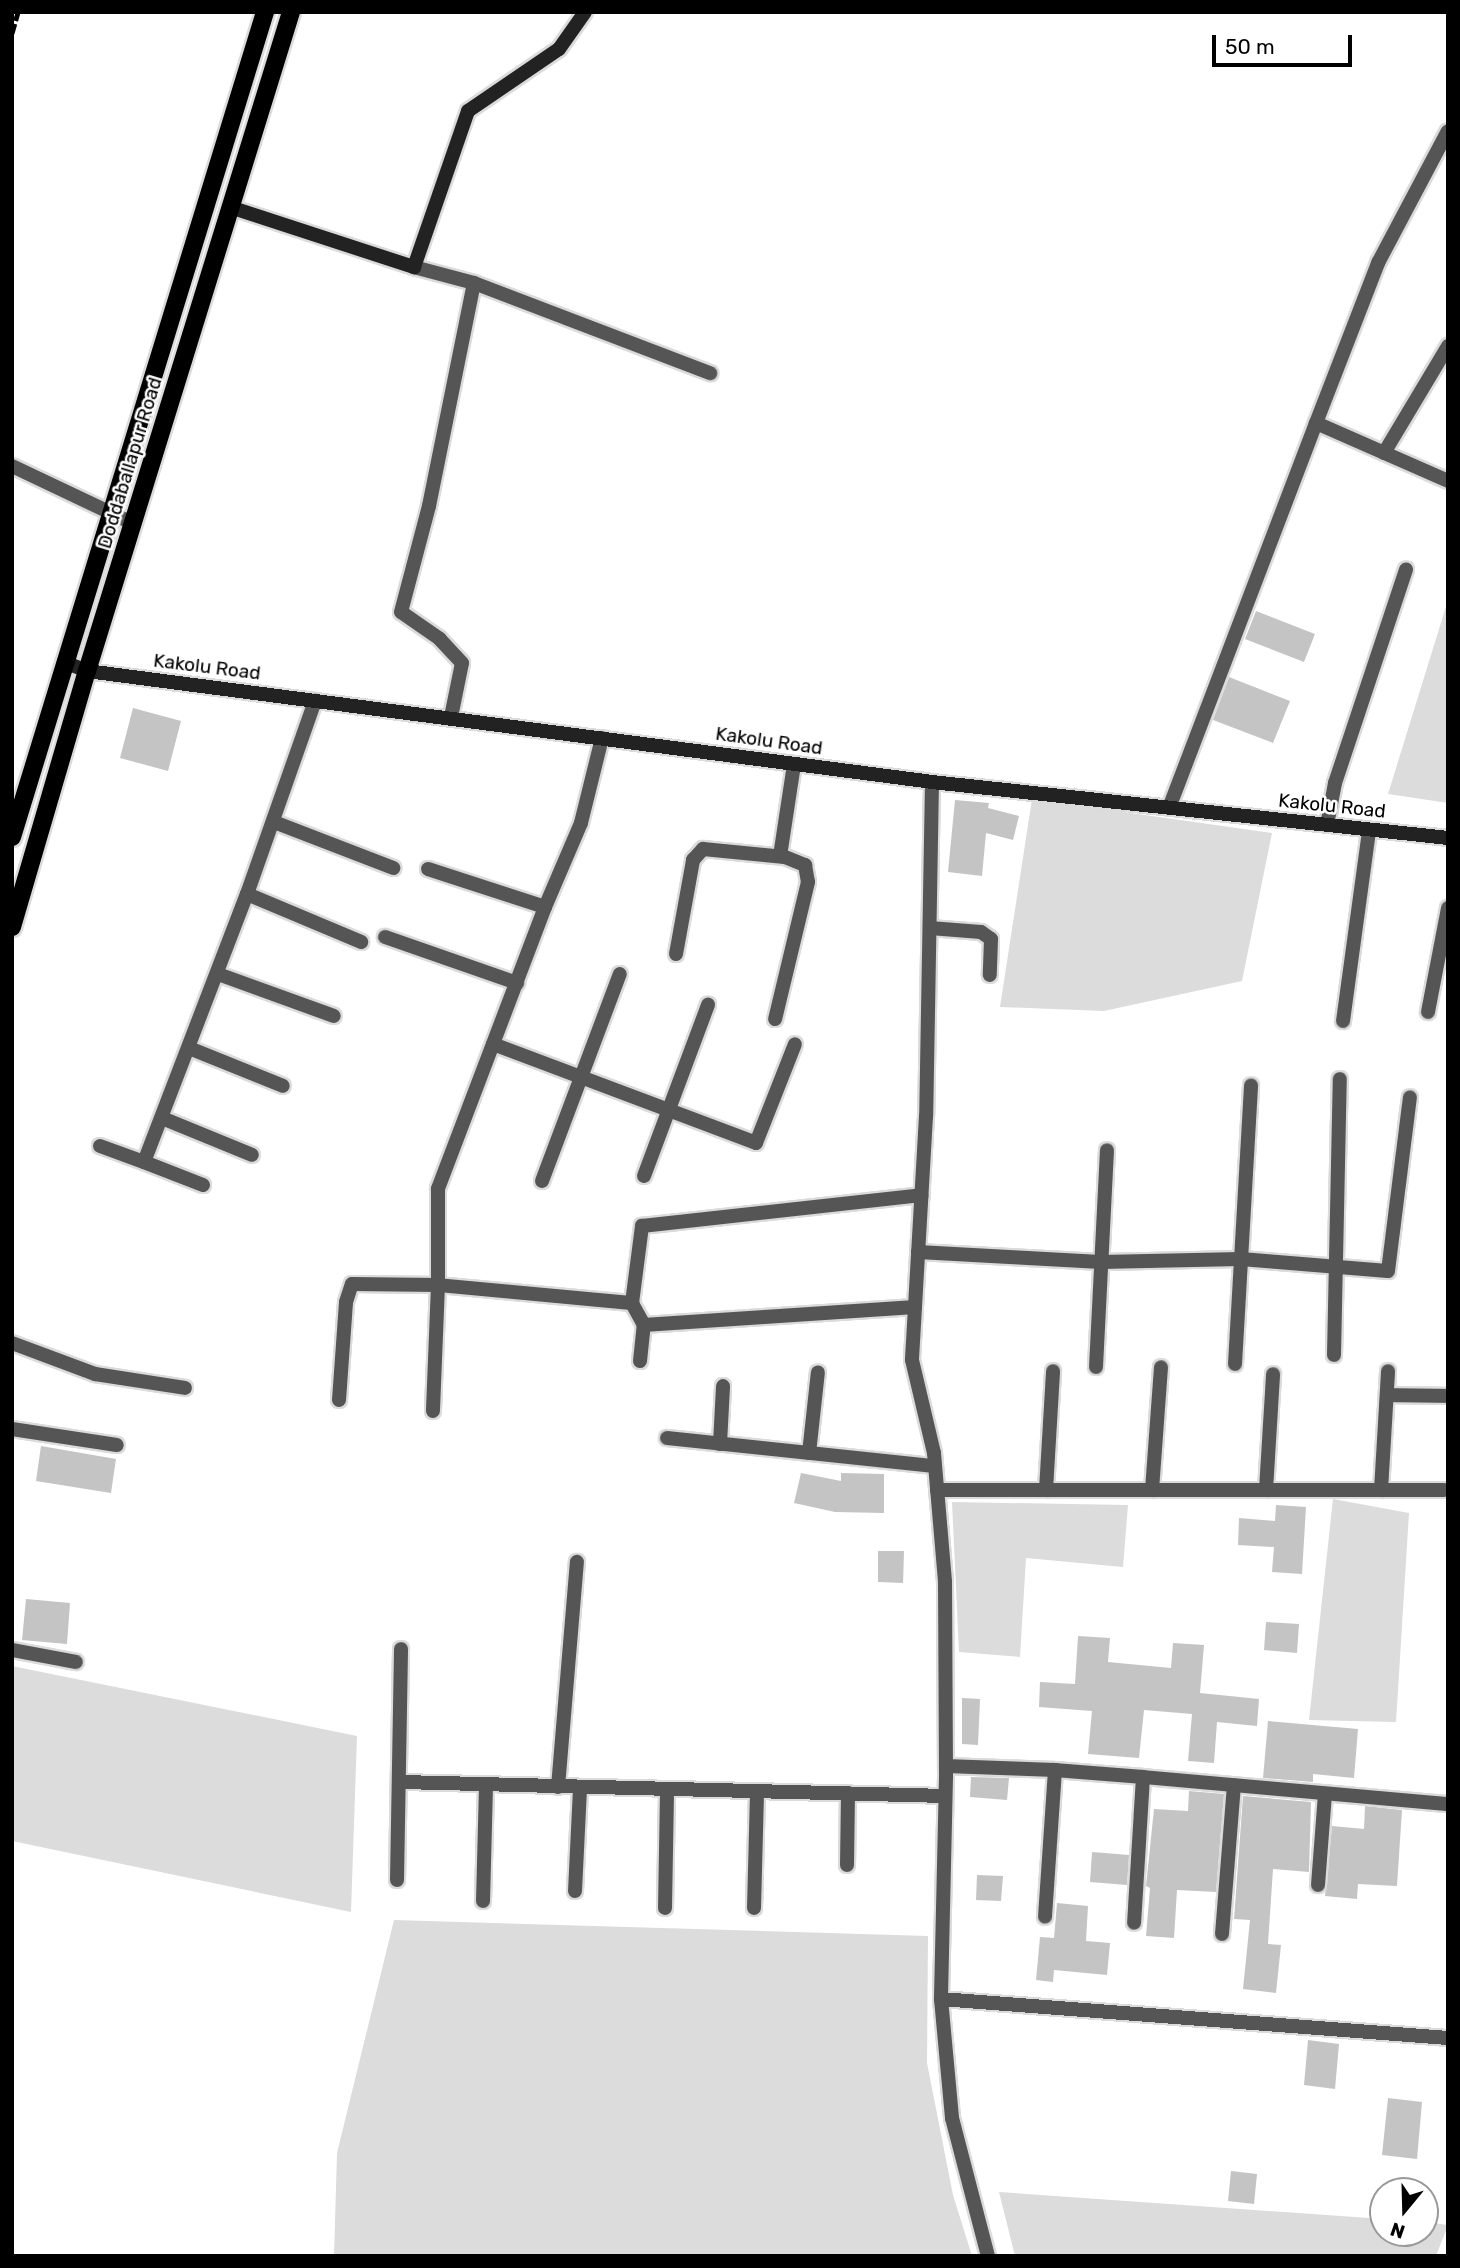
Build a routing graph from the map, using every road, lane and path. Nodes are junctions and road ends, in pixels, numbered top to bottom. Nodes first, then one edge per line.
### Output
1 (265, 12) edge
2 (291, 12) edge
3 (584, 12) edge
4 (1448, 131) edge
5 (210, 202) junction
6 (230, 207) junction
7 (414, 267) junction
8 (474, 283) junction
9 (1448, 346) edge
10 (710, 373) dead end
11 (1316, 423) junction
12 (1384, 453) junction
13 (12, 466) edge
14 (1448, 481) edge
15 (113, 515) junction
16 (134, 524) junction
17 (1406, 569) dead end
18 (64, 662) junction
19 (87, 671) junction
20 (315, 701) junction
21 (451, 717) junction
22 (602, 738) junction
23 (794, 764) junction
24 (932, 782) junction
25 (1169, 808) junction
26 (274, 822) junction
27 (1327, 825) junction
28 (1369, 830) junction
29 (12, 837) edge
30 (1448, 838) edge
31 (780, 856) junction
32 (393, 868) dead end
33 (428, 869) dead end
34 (247, 894) junction
35 (545, 907) junction
36 (1448, 908) edge
37 (12, 927) edge
38 (930, 928) junction
39 (385, 937) dead end
40 (361, 942) dead end
41 (676, 954) dead end
42 (218, 974) junction
43 (620, 974) dead end
44 (990, 975) dead end
45 (517, 983) junction
46 (708, 1005) dead end
47 (1428, 1012) dead end
48 (334, 1016) dead end
49 (775, 1020) dead end
50 (1343, 1021) dead end
51 (494, 1044) junction
52 (794, 1044) dead end
53 (189, 1048) junction
54 (582, 1077) junction
55 (1340, 1079) dead end
56 (1251, 1085) dead end
57 (283, 1086) dead end
58 (1410, 1097) dead end
59 (668, 1110) junction
60 (162, 1118) junction
61 (100, 1146) dead end
62 (1107, 1150) dead end
63 (252, 1155) dead end
64 (144, 1162) junction
65 (644, 1176) dead end
66 (542, 1181) dead end
67 (203, 1185) dead end
68 (921, 1195) junction
69 (918, 1252) junction
70 (1241, 1259) junction
71 (1101, 1262) junction
72 (1336, 1269) junction
73 (438, 1285) junction
74 (632, 1303) junction
75 (915, 1307) junction
76 (644, 1325) junction
77 (12, 1343) edge
78 (1334, 1354) dead end
79 (640, 1361) dead end
80 (1235, 1364) dead end
81 (1096, 1367) dead end
82 (1161, 1367) dead end
83 (1053, 1371) dead end
84 (1388, 1371) dead end
85 (818, 1372) dead end
86 (1273, 1374) dead end
87 (723, 1386) dead end
88 (185, 1388) dead end
89 (1387, 1395) junction
90 (1448, 1396) edge
91 (339, 1400) dead end
92 (433, 1411) dead end
93 (12, 1429) edge
94 (667, 1438) dead end
95 (720, 1444) junction
96 (117, 1445) dead end
97 (809, 1453) junction
98 (935, 1466) junction
99 (936, 1490) junction
100 (1046, 1490) junction
101 (1152, 1490) junction
102 (1266, 1490) junction
103 (1381, 1490) junction
104 (1444, 1490) dead end
105 (577, 1562) dead end
106 (401, 1649) dead end
107 (12, 1650) edge
108 (76, 1662) dead end
109 (946, 1766) junction
110 (1055, 1770) junction
111 (1143, 1777) junction
112 (401, 1782) junction
113 (486, 1785) junction
114 (1234, 1785) junction
115 (558, 1787) junction
116 (580, 1787) junction
117 (667, 1790) junction
118 (757, 1791) junction
119 (848, 1793) junction
120 (1325, 1794) junction
121 (945, 1796) junction
122 (1448, 1804) edge
123 (846, 1865) dead end
124 (397, 1881) dead end
125 (1318, 1885) dead end
126 (575, 1891) dead end
127 (483, 1901) dead end
128 (665, 1908) dead end
129 (754, 1908) dead end
130 (1045, 1917) dead end
131 (1134, 1923) dead end
132 (1222, 1934) dead end
133 (941, 1999) junction
134 (1448, 2038) edge
135 (988, 2256) edge

1 - 5 main road, Doddaballapur Road
2 - 6 main road, Doddaballapur Road
3 - 7 main road
4 - 11 street
5 - 6 street
5 - 15 main road, Doddaballapur Road
6 - 7 main road
6 - 16 main road, Doddaballapur Road
7 - 8 street
8 - 10 street
8 - 21 street
9 - 12 street
11 - 12 street
11 - 25 street
12 - 14 street
13 - 15 street
15 - 16 street
15 - 18 main road, Doddaballapur Road
16 - 19 main road, Doddaballapur Road
17 - 27 street
18 - 19 main road, Kakolu Road
18 - 29 main road, Doddaballapur Road
19 - 20 main road, Kakolu Road
19 - 37 main road, Doddaballapur Road
20 - 21 main road, Kakolu Road
20 - 26 street
21 - 22 main road, Kakolu Road
22 - 23 main road, Kakolu Road
22 - 35 street
23 - 24 main road, Kakolu Road
23 - 31 street
24 - 25 main road, Kakolu Road
24 - 38 street
25 - 27 main road, Kakolu Road
26 - 32 street
26 - 34 street
27 - 28 main road, Kakolu Road
28 - 30 main road, Kakolu Road
28 - 50 street
31 - 41 street
31 - 49 street
33 - 35 street
34 - 40 street
34 - 42 street
35 - 45 street
36 - 47 street
38 - 44 street
38 - 68 street
39 - 45 street
42 - 48 street
42 - 53 street
43 - 54 street
45 - 51 street
46 - 59 street
51 - 54 street
51 - 73 street
52 - 59 street
53 - 57 street
53 - 60 street
54 - 59 street
54 - 66 street
55 - 72 street
56 - 70 street
58 - 72 street
59 - 65 street
60 - 63 street
60 - 64 street
61 - 64 street
62 - 71 street
64 - 67 street
68 - 69 street
68 - 74 street
69 - 71 street
69 - 75 street
70 - 71 street
70 - 72 street
70 - 80 street
71 - 81 street
72 - 78 street
73 - 74 street
73 - 91 street
73 - 92 street
74 - 76 street
75 - 76 street
75 - 98 street
76 - 79 street
77 - 88 street
82 - 101 street
83 - 100 street
84 - 89 street
85 - 97 street
86 - 102 street
87 - 95 street
89 - 90 street
89 - 103 street
93 - 96 street
94 - 95 street
95 - 97 street
97 - 98 street
98 - 99 street
99 - 100 street
99 - 109 street
100 - 101 street
101 - 102 street
102 - 103 street
103 - 104 street
105 - 115 street
106 - 112 street
107 - 108 street
109 - 110 street
109 - 121 street
110 - 111 street
110 - 130 street
111 - 114 street
111 - 131 street
112 - 113 street
112 - 124 street
113 - 115 street
113 - 127 street
114 - 120 street
114 - 132 street
115 - 116 street
116 - 117 street
116 - 126 street
117 - 118 street
117 - 128 street
118 - 119 street
118 - 129 street
119 - 121 street
119 - 123 street
120 - 122 street
120 - 125 street
121 - 133 street
133 - 134 street
133 - 135 street

